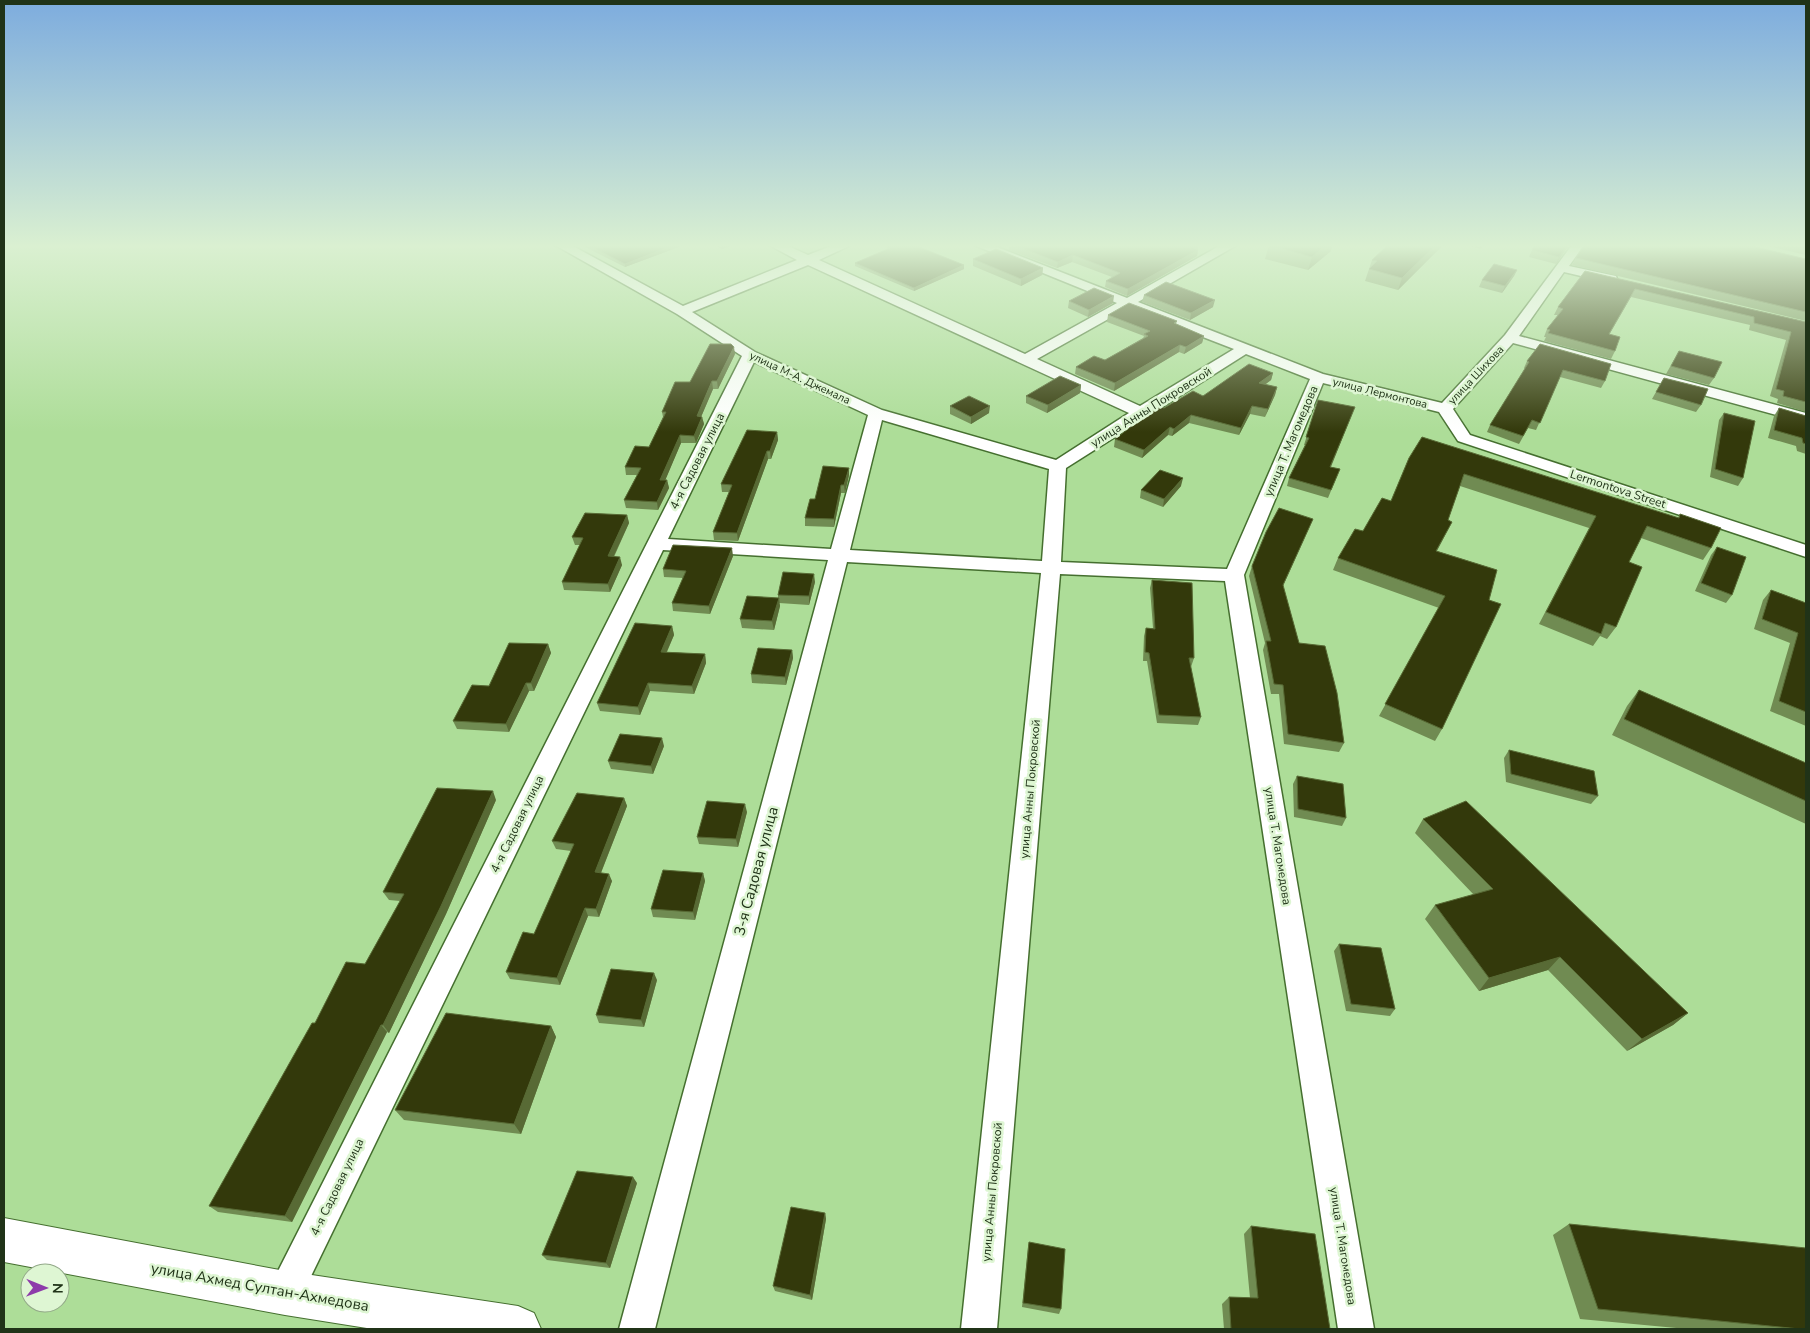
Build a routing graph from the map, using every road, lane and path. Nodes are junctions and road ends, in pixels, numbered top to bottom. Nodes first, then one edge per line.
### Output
1 (675, 307) edge
2 (691, 307) edge
3 (911, 307) edge
4 (1121, 307) edge
5 (1135, 307) edge
6 (1533, 307) edge
7 (682, 311) junction
8 (1510, 338) junction
9 (1243, 350) junction
10 (750, 356) junction
11 (1026, 360) junction
12 (1318, 377) junction
13 (1445, 408) junction
14 (1141, 412) junction
15 (876, 413) junction
16 (1806, 418) edge
17 (1058, 466) junction
18 (655, 544) junction
19 (1806, 552) edge
20 (839, 555) junction
21 (1051, 568) junction
22 (1234, 575) junction
23 (5, 1243) edge
24 (285, 1293) junction
25 (407, 1321) edge
26 (518, 1329) edge
27 (637, 1329) edge
28 (979, 1329) edge
29 (1356, 1329) edge

1 - 7 street, улица М-А. Джемала
2 - 7 street
3 - 11 street
4 - 11 street
5 - 9 street, улица Лермонтова
6 - 8 street, улица Шихова
7 - 10 street, улица М-А. Джемала
8 - 13 street, улица Шихова
8 - 16 street
9 - 12 street, улица Лермонтова
9 - 14 street, улица Анны Покровской
10 - 15 street, улица М-А. Джемала
10 - 18 street, 4-я Садовая улица
11 - 14 street
12 - 13 street, улица Лермонтова
12 - 22 street, улица Т. Магомедова
13 - 19 street, Lermontova Street
14 - 17 street, улица Анны Покровской
15 - 17 street, улица М-А. Джемала
15 - 20 street, 3-я Садовая улица
17 - 21 street, улица Анны Покровской
18 - 20 street
18 - 24 street, 4-я Садовая улица
20 - 21 street
20 - 27 street, 3-я Садовая улица
21 - 22 street
21 - 28 street, улица Анны Покровской
22 - 29 street, улица Т. Магомедова
23 - 24 main road, улица Ахмед Султан-Ахмедова
24 - 25 main road, улица Ахмед Султан-Ахмедова
25 - 26 main road, улица Ахмед Султан-Ахмедова

